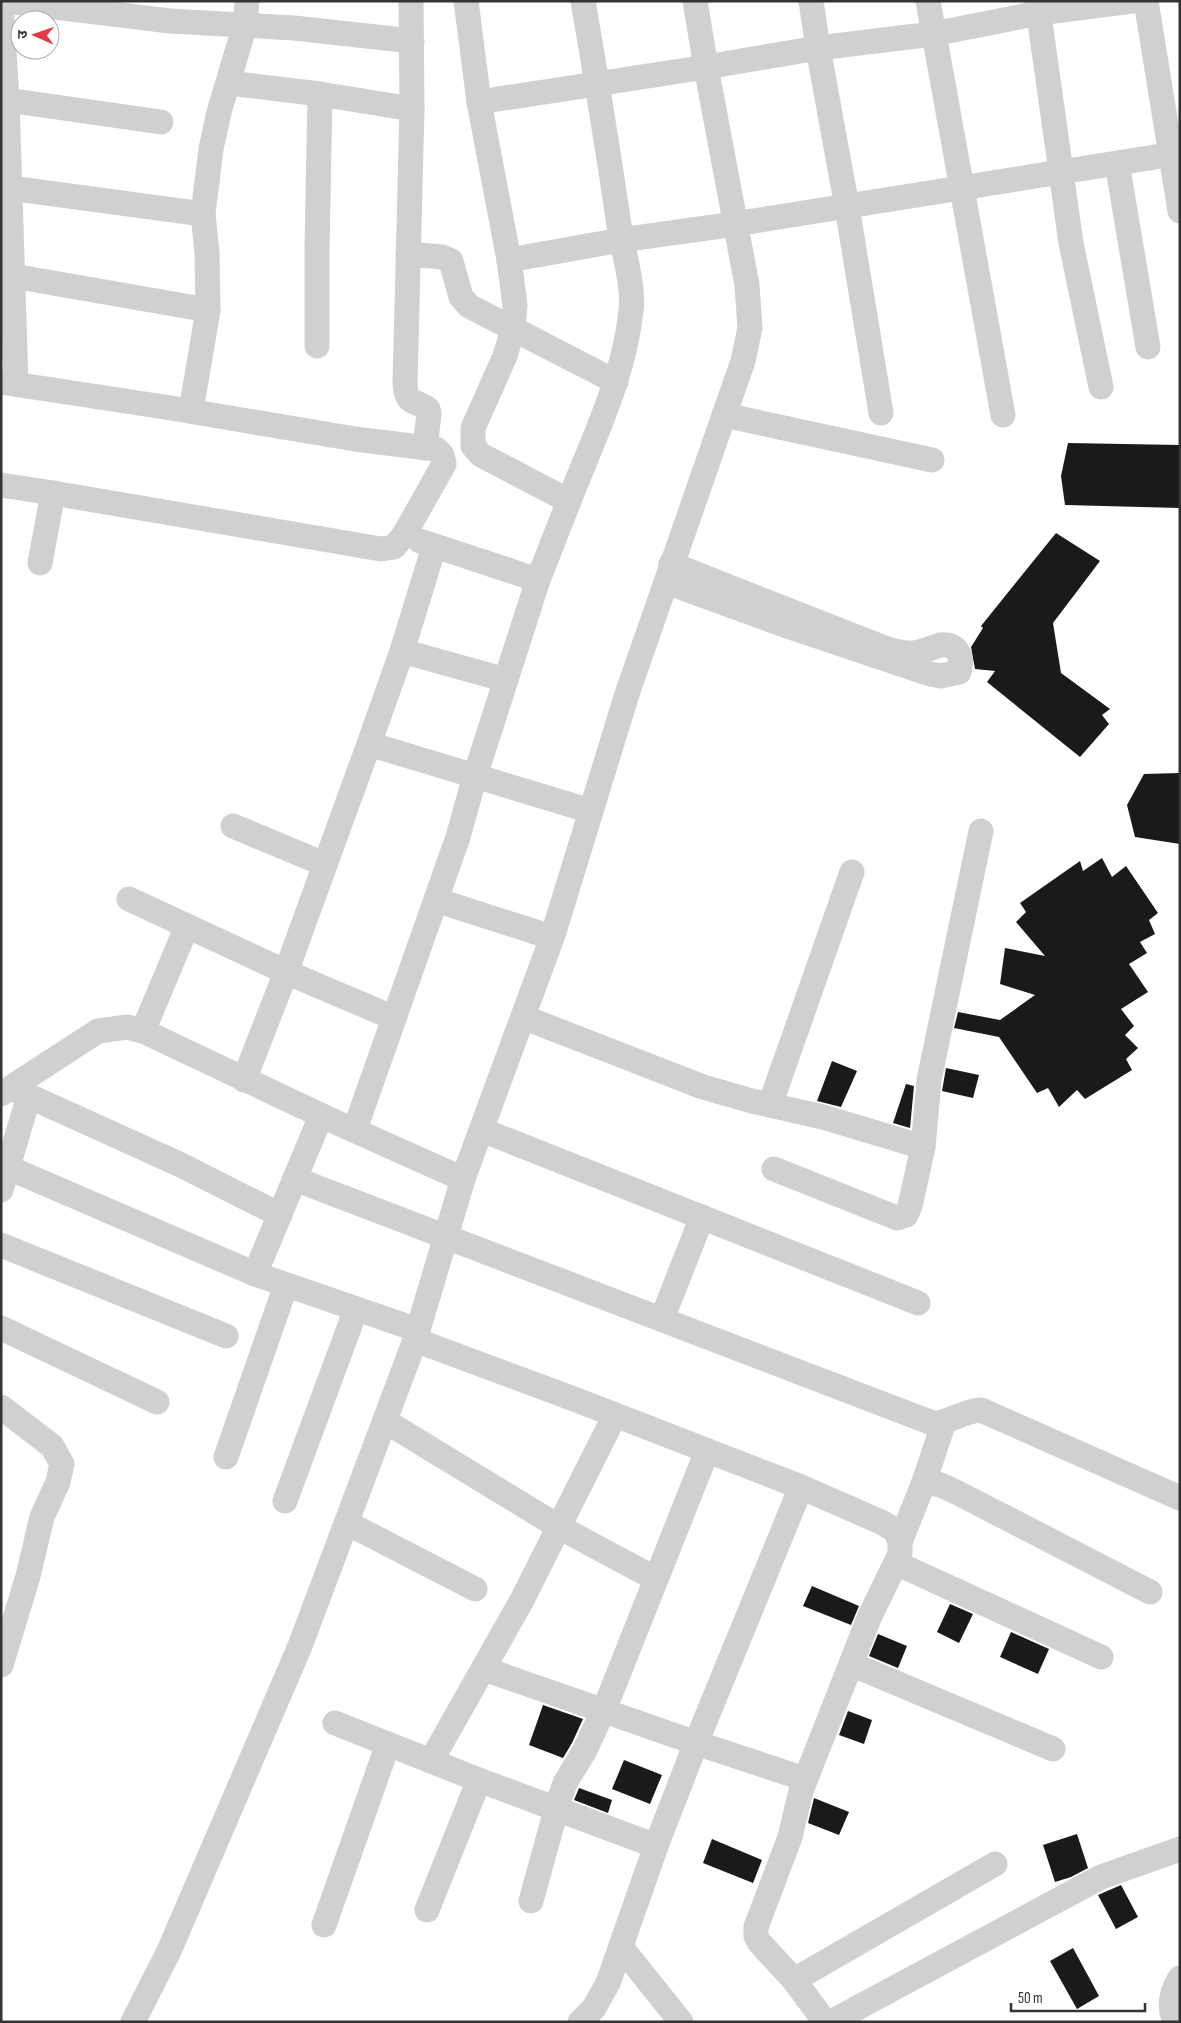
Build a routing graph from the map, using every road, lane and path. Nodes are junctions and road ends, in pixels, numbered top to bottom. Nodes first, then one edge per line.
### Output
1 (6, 1) edge
2 (411, 1) edge
3 (466, 1) edge
4 (583, 1) edge
5 (695, 1) edge
6 (811, 1) edge
7 (928, 1) edge
8 (1132, 1) edge
9 (1146, 1) edge
10 (1, 3) edge
11 (1038, 7) edge
12 (246, 13) edge
13 (934, 34) junction
14 (412, 41) junction
15 (818, 48) junction
16 (706, 67) junction
17 (229, 82) junction
18 (598, 85) junction
19 (320, 94) junction
20 (7, 100) junction
21 (479, 102) junction
22 (412, 109) junction
23 (161, 122) dead end
24 (1175, 154) edge
25 (1117, 163) junction
26 (1060, 173) junction
27 (10, 188) junction
28 (962, 189) junction
29 (847, 207) junction
30 (1180, 211) edge
31 (204, 214) junction
32 (735, 224) junction
33 (621, 240) junction
34 (408, 254) junction
35 (510, 260) junction
36 (14, 276) junction
37 (208, 310) junction
38 (513, 329) junction
39 (318, 346) dead end
40 (1148, 347) dead end
41 (616, 382) junction
42 (8, 383) edge
43 (1101, 387) dead end
44 (191, 411) junction
45 (881, 413) dead end
46 (724, 415) junction
47 (1002, 415) dead end
48 (425, 448) junction
49 (932, 460) dead end
50 (1, 485) edge
51 (53, 493) junction
52 (569, 501) junction
53 (404, 535) junction
54 (434, 547) junction
55 (40, 563) dead end
56 (668, 573) junction
57 (538, 580) junction
58 (402, 651) junction
59 (506, 680) junction
60 (369, 744) junction
61 (476, 776) junction
62 (591, 811) junction
63 (233, 826) dead end
64 (982, 831) dead end
65 (324, 864) junction
66 (852, 872) dead end
67 (129, 899) dead end
68 (436, 900) junction
69 (187, 926) junction
70 (551, 937) junction
71 (286, 972) junction
72 (524, 1017) junction
73 (394, 1018) junction
74 (143, 1031) junction
75 (244, 1080) junction
76 (14, 1093) edge
77 (770, 1105) junction
78 (322, 1116) junction
79 (355, 1129) junction
80 (482, 1130) junction
81 (923, 1147) junction
82 (774, 1169) dead end
83 (5, 1179) edge
84 (295, 1179) junction
85 (464, 1179) junction
86 (280, 1215) junction
87 (702, 1217) junction
88 (447, 1236) junction
89 (1, 1245) edge
90 (255, 1274) junction
91 (286, 1285) junction
92 (918, 1304) dead end
93 (356, 1309) junction
94 (662, 1319) junction
95 (1, 1328) edge
96 (416, 1335) junction
97 (226, 1336) dead end
98 (157, 1402) dead end
99 (1, 1407) edge
100 (615, 1415) junction
101 (385, 1421) junction
102 (944, 1422) junction
103 (707, 1451) junction
104 (226, 1457) dead end
105 (924, 1482) junction
106 (801, 1487) junction
107 (1180, 1498) edge
108 (284, 1501) dead end
109 (347, 1523) junction
110 (559, 1527) junction
111 (898, 1553) junction
112 (656, 1579) junction
113 (475, 1589) dead end
114 (1150, 1592) dead end
115 (1101, 1657) dead end
116 (851, 1664) junction
117 (1, 1665) edge
118 (484, 1669) junction
119 (603, 1710) junction
120 (335, 1723) dead end
121 (696, 1743) junction
122 (388, 1744) junction
123 (1053, 1749) dead end
124 (431, 1761) junction
125 (805, 1779) junction
126 (479, 1780) junction
127 (556, 1809) junction
128 (656, 1846) junction
129 (1180, 1848) edge
130 (995, 1864) dead end
131 (531, 1901) dead end
132 (427, 1910) dead end
133 (324, 1925) dead end
134 (621, 1948) junction
135 (1180, 1978) edge
136 (794, 1980) junction
137 (133, 2022) edge
138 (580, 2022) edge
139 (681, 2022) edge
140 (826, 2022) edge
141 (831, 2022) edge
142 (1175, 2022) edge

1 - 12 street
2 - 14 street
3 - 21 street
4 - 18 street
5 - 16 street
6 - 15 street
7 - 13 street
8 - 11 street
9 - 24 street
10 - 20 street
11 - 13 street
11 - 26 street
12 - 14 street
12 - 17 street
13 - 15 street
13 - 28 street
14 - 22 street
15 - 16 street
15 - 29 street
16 - 18 street
16 - 32 street
17 - 19 street
17 - 31 street
18 - 21 street
18 - 33 street
19 - 22 street
19 - 39 street
20 - 23 street
20 - 27 street
21 - 35 street
22 - 34 street
24 - 25 street
24 - 30 street
25 - 26 street
25 - 40 street
26 - 28 street
26 - 43 street
27 - 31 street
27 - 36 street
28 - 29 street
28 - 47 street
29 - 32 street
29 - 45 street
31 - 37 street
32 - 33 street
32 - 46 street
33 - 35 street
33 - 41 street
34 - 38 street
34 - 48 street
35 - 38 street
36 - 37 street
36 - 42 street
37 - 44 street
38 - 41 street
38 - 52 street
41 - 52 street
42 - 44 street
44 - 48 street
46 - 49 street
46 - 56 street
48 - 53 street
50 - 51 street
51 - 53 street
51 - 55 street
52 - 57 street
53 - 54 street
54 - 57 street
54 - 58 street
56 - 56 street
56 - 62 street
57 - 59 street
58 - 59 street
58 - 60 street
59 - 61 street
60 - 61 street
60 - 65 street
61 - 62 street
61 - 68 street
62 - 70 street
63 - 65 street
64 - 81 street
65 - 71 street
66 - 77 street
67 - 69 street
68 - 70 street
68 - 73 street
69 - 71 street
69 - 74 street
70 - 72 street
71 - 73 street
71 - 75 street
72 - 77 street
72 - 80 street
73 - 79 street
74 - 75 street
74 - 76 street
75 - 78 street
76 - 83 street
76 - 86 street
77 - 81 street
78 - 79 street
78 - 84 street
79 - 85 street
80 - 85 street
80 - 87 street
81 - 82 street
83 - 90 street
84 - 86 street
84 - 88 street
85 - 88 street
86 - 90 street
87 - 92 street
87 - 94 street
88 - 94 street
88 - 96 street
89 - 97 street
90 - 91 street
91 - 93 street
91 - 104 street
93 - 96 street
93 - 108 street
94 - 102 street
95 - 98 street
96 - 100 street
96 - 101 street
99 - 117 street
100 - 103 street
100 - 110 street
101 - 109 street
101 - 110 street
102 - 105 street
102 - 107 street
103 - 106 street
103 - 112 street
105 - 111 street
105 - 114 street
106 - 111 street
106 - 121 street
109 - 113 street
109 - 137 street
110 - 112 street
110 - 118 street
111 - 115 street
111 - 116 street
112 - 119 street
116 - 123 street
116 - 125 street
118 - 119 street
118 - 124 street
119 - 121 street
119 - 127 street
120 - 122 street
121 - 125 street
121 - 128 street
122 - 124 street
122 - 133 street
124 - 126 street
125 - 136 street
126 - 127 street
126 - 132 street
127 - 128 street
127 - 131 street
128 - 134 street
129 - 141 street
130 - 136 street
134 - 138 street
134 - 139 street
135 - 142 street
136 - 140 street

